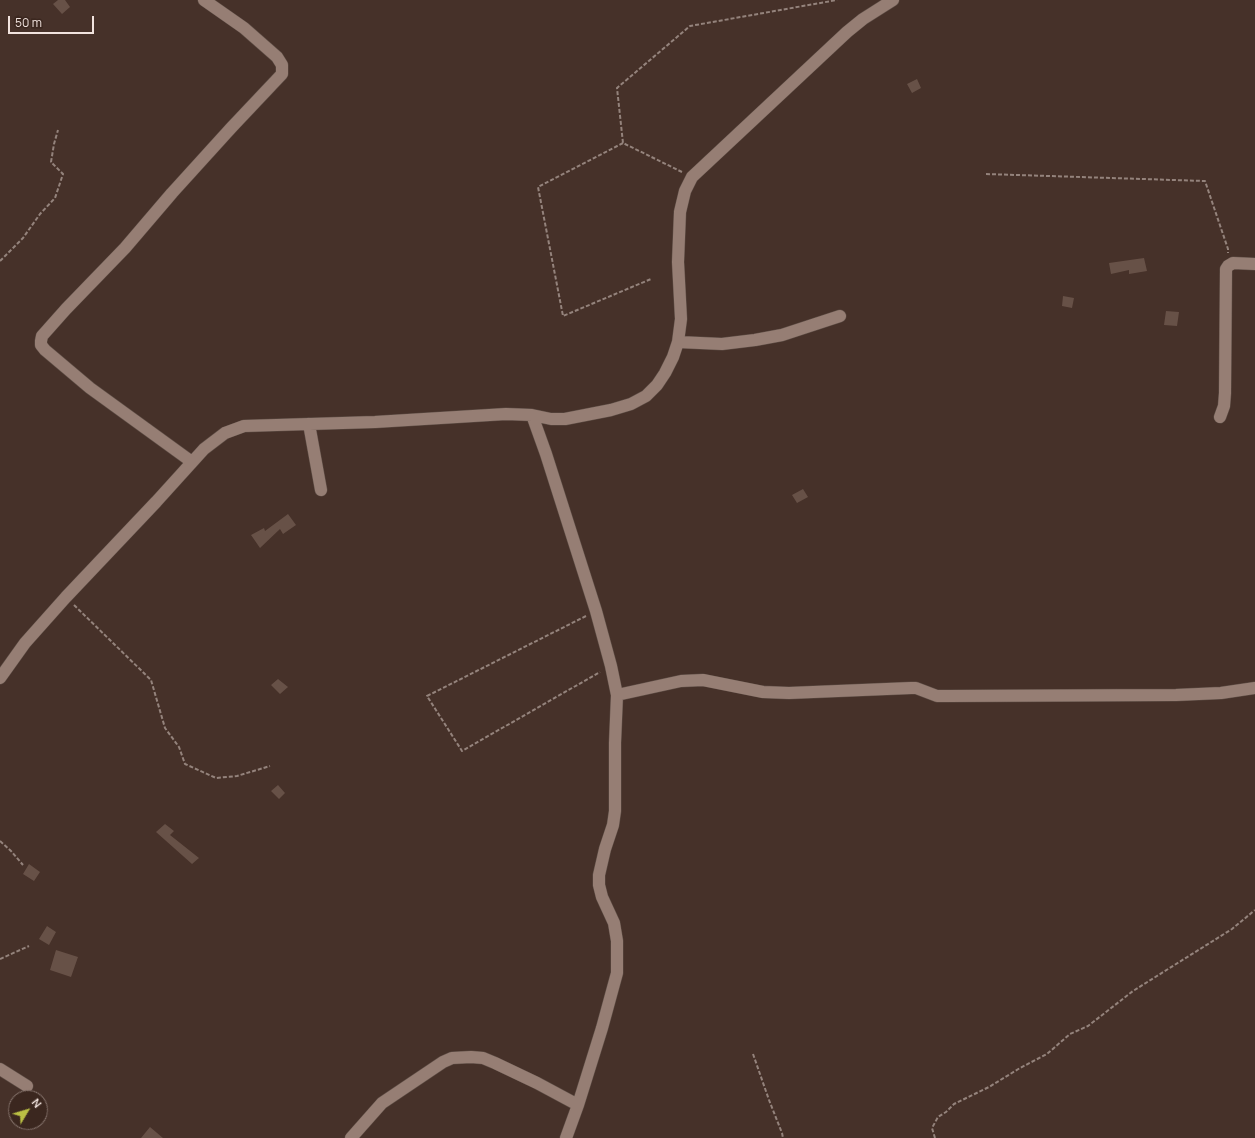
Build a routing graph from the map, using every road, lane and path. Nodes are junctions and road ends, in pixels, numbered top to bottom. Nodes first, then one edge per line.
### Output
1 (204, 0) edge
2 (836, 0) edge
3 (894, 0) edge
4 (58, 130) dead end
5 (623, 143) junction
6 (986, 174) dead end
7 (692, 177) junction
8 (0, 261) edge
9 (1255, 264) edge
10 (1228, 266) junction
11 (651, 279) dead end
12 (840, 316) dead end
13 (678, 342) junction
14 (532, 415) junction
15 (1220, 417) dead end
16 (309, 424) junction
17 (192, 462) junction
18 (321, 490) dead end
19 (66, 598) junction
20 (596, 611) junction
21 (611, 666) junction
22 (0, 678) edge
23 (1255, 688) edge
24 (617, 695) junction
25 (270, 766) dead end
26 (0, 841) edge
27 (23, 865) dead end
28 (1255, 910) edge
29 (29, 946) dead end
30 (0, 959) edge
31 (753, 1054) dead end
32 (0, 1069) edge
33 (27, 1086) dead end
34 (578, 1105) junction
35 (351, 1138) edge
36 (566, 1138) edge
37 (783, 1138) edge
38 (935, 1138) edge

1 - 17 street
2 - 5 path
3 - 7 street
4 - 8 path
5 - 7 path
5 - 11 path
6 - 10 path
7 - 13 street
9 - 10 street
10 - 15 street
12 - 13 street
13 - 14 street
14 - 16 street
14 - 20 street
16 - 17 street
16 - 18 street
17 - 19 street
19 - 22 street
19 - 25 path
20 - 21 street
20 - 21 path
21 - 24 street
23 - 24 street
24 - 34 street
26 - 27 path
28 - 38 path
29 - 30 path
31 - 37 path
32 - 33 street
34 - 35 street
34 - 36 street

